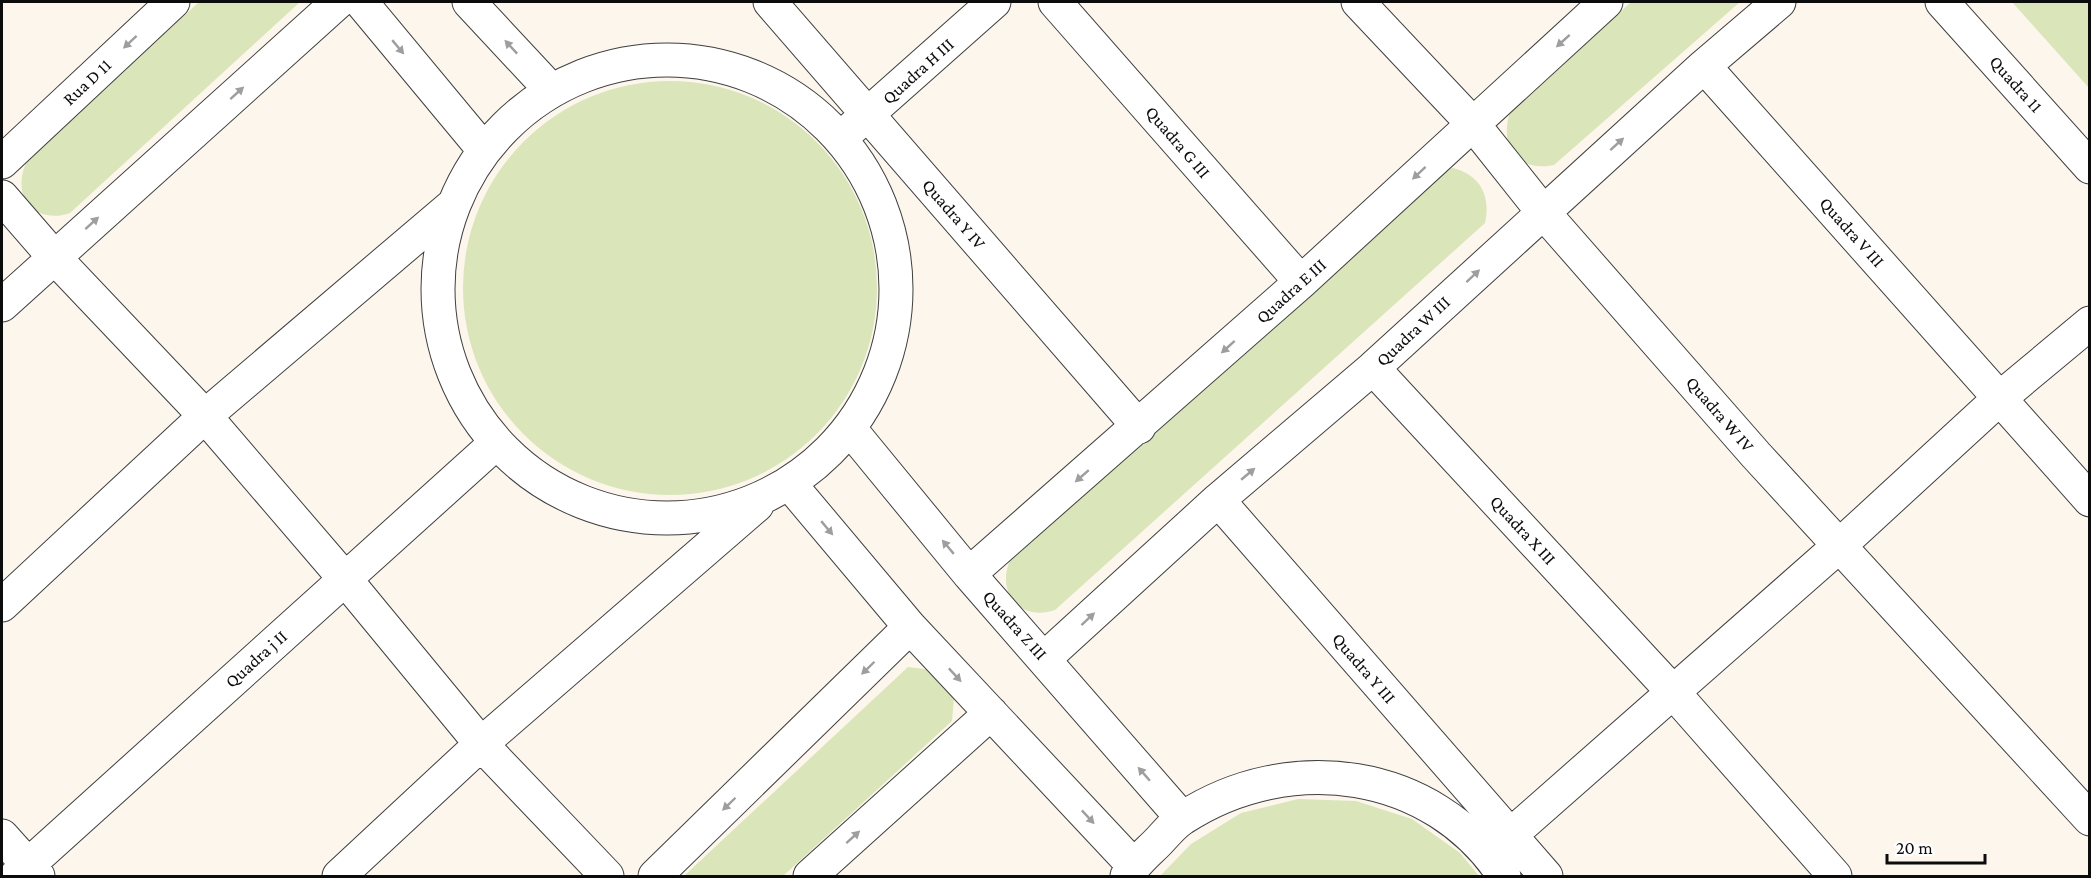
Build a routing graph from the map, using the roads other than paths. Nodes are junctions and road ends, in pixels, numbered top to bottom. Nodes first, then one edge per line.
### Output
1 (173, 2) edge
2 (338, 2) edge
3 (361, 2) edge
4 (469, 2) edge
5 (770, 2) edge
6 (994, 2) edge
7 (1055, 2) edge
8 (1358, 2) edge
9 (1606, 2) edge
10 (1779, 2) edge
11 (1942, 2) edge
12 (1704, 66) junction
13 (551, 90) junction
14 (869, 116) junction
15 (1473, 123) junction
16 (839, 137) junction
17 (484, 150) junction
18 (2, 162) edge
19 (2090, 167) edge
20 (2, 197) edge
21 (453, 205) junction
22 (1543, 212) junction
23 (54, 257) junction
24 (1301, 282) junction
25 (2, 305) edge
26 (2090, 322) edge
27 (1373, 368) junction
28 (2000, 398) junction
29 (205, 416) junction
30 (1139, 427) junction
31 (850, 429) junction
32 (496, 443) junction
33 (776, 491) junction
34 (1218, 500) junction
35 (2090, 500) edge
36 (1839, 546) junction
37 (969, 574) junction
38 (345, 579) junction
39 (2, 605) edge
40 (910, 627) junction
41 (1045, 658) junction
42 (1673, 692) junction
43 (991, 713) junction
44 (481, 744) junction
45 (1182, 818) junction
46 (2090, 819) edge
47 (2, 836) edge
48 (1502, 856) edge
49 (1130, 871) edge
50 (27, 873) edge
51 (339, 876) edge
52 (607, 876) edge
53 (655, 876) edge
54 (810, 876) edge
55 (1546, 876) edge
56 (1835, 876) edge

1 -> 18 street, Rua D 11
23 -> 2 street
3 -> 17 street
13 -> 4 street
5 - 14 street, Quadra Y IV
6 - 14 street, Quadra H III
7 - 24 street, Quadra G III
8 - 15 street, Quadra W IV
9 -> 15 street, Quadra E III
10 - 12 street, Quadra W III
11 - 19 street, Quadra 11
22 -> 12 street, Quadra W III
12 - 28 street, Quadra V III
13 - 16 street
13 - 17 street
14 - 16 street, Quadra H III
14 - 30 street, Quadra Y IV
15 - 22 street, Quadra W IV
15 -> 24 street, Quadra E III
16 - 31 street
17 - 21 street
20 - 23 street
21 - 29 street
21 - 32 street
27 -> 22 street, Quadra W III
22 - 36 street, Quadra W IV
23 - 25 street
23 - 29 street
24 -> 30 street, Quadra E III
26 - 28 street
34 -> 27 street, Quadra W III
27 - 42 street, Quadra X III
28 - 35 street, Quadra V III
28 - 36 street
29 - 38 street
29 - 39 street
30 -> 37 street, Quadra E III
31 - 33 street
37 -> 31 street, Quadra Z III
32 - 33 street
32 - 38 street, Quadra j II
33 -> 40 street
33 - 44 street
41 -> 34 street, Quadra W III
34 - 48 street, Quadra Y III
36 - 42 street
36 - 46 street, Quadra W IV
37 - 41 street, Quadra Z III
38 - 44 street
38 - 50 street, Quadra j II
40 -> 43 street
40 -> 53 street
45 -> 41 street, Quadra Z III
42 - 48 street
42 - 56 street
43 -> 49 street
54 -> 43 street
44 - 51 street
44 - 52 street
45 - 48 street
45 - 49 street
47 - 50 street
48 - 55 street

